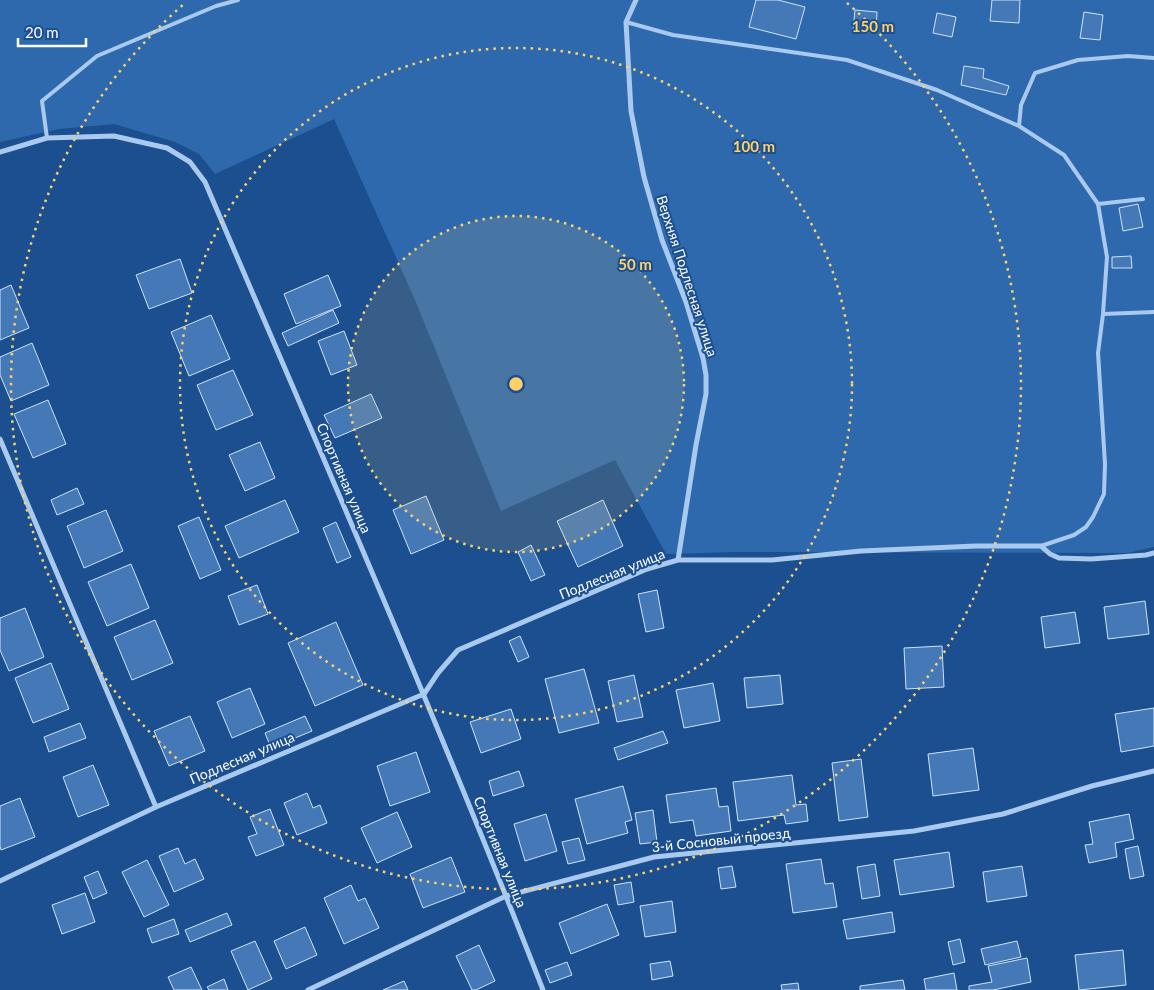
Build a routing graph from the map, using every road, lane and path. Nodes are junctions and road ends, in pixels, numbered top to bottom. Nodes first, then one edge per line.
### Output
1 (238, 0) edge
2 (636, 0) edge
3 (626, 22) junction
4 (1154, 58) edge
5 (1019, 126) junction
6 (46, 138) junction
7 (0, 152) edge
8 (1143, 199) dead end
9 (1098, 204) junction
10 (1154, 312) edge
11 (1103, 314) junction
12 (0, 439) edge
13 (1041, 546) junction
14 (1154, 553) edge
15 (678, 560) junction
16 (424, 694) junction
17 (1154, 771) edge
18 (156, 807) junction
19 (0, 881) edge
20 (506, 896) junction
21 (308, 990) edge
22 (542, 990) edge

1 - 6 lane
2 - 3 street, Верхняя Подлесная улица
3 - 5 lane
3 - 15 street, Верхняя Подлесная улица
4 - 5 lane
5 - 9 lane
6 - 7 street, Спортивная улица
6 - 16 street, Спортивная улица
8 - 9 lane
9 - 11 lane
10 - 11 lane
11 - 13 lane
12 - 18 street
13 - 14 street, Подлесная улица
13 - 15 street, Подлесная улица
15 - 16 street, Подлесная улица
16 - 18 street, Подлесная улица
16 - 20 street, Спортивная улица
17 - 20 street, 3-й Сосновый проезд
18 - 19 street, Подлесная улица
20 - 21 street, 3-й Сосновый проезд
20 - 22 street, Спортивная улица

